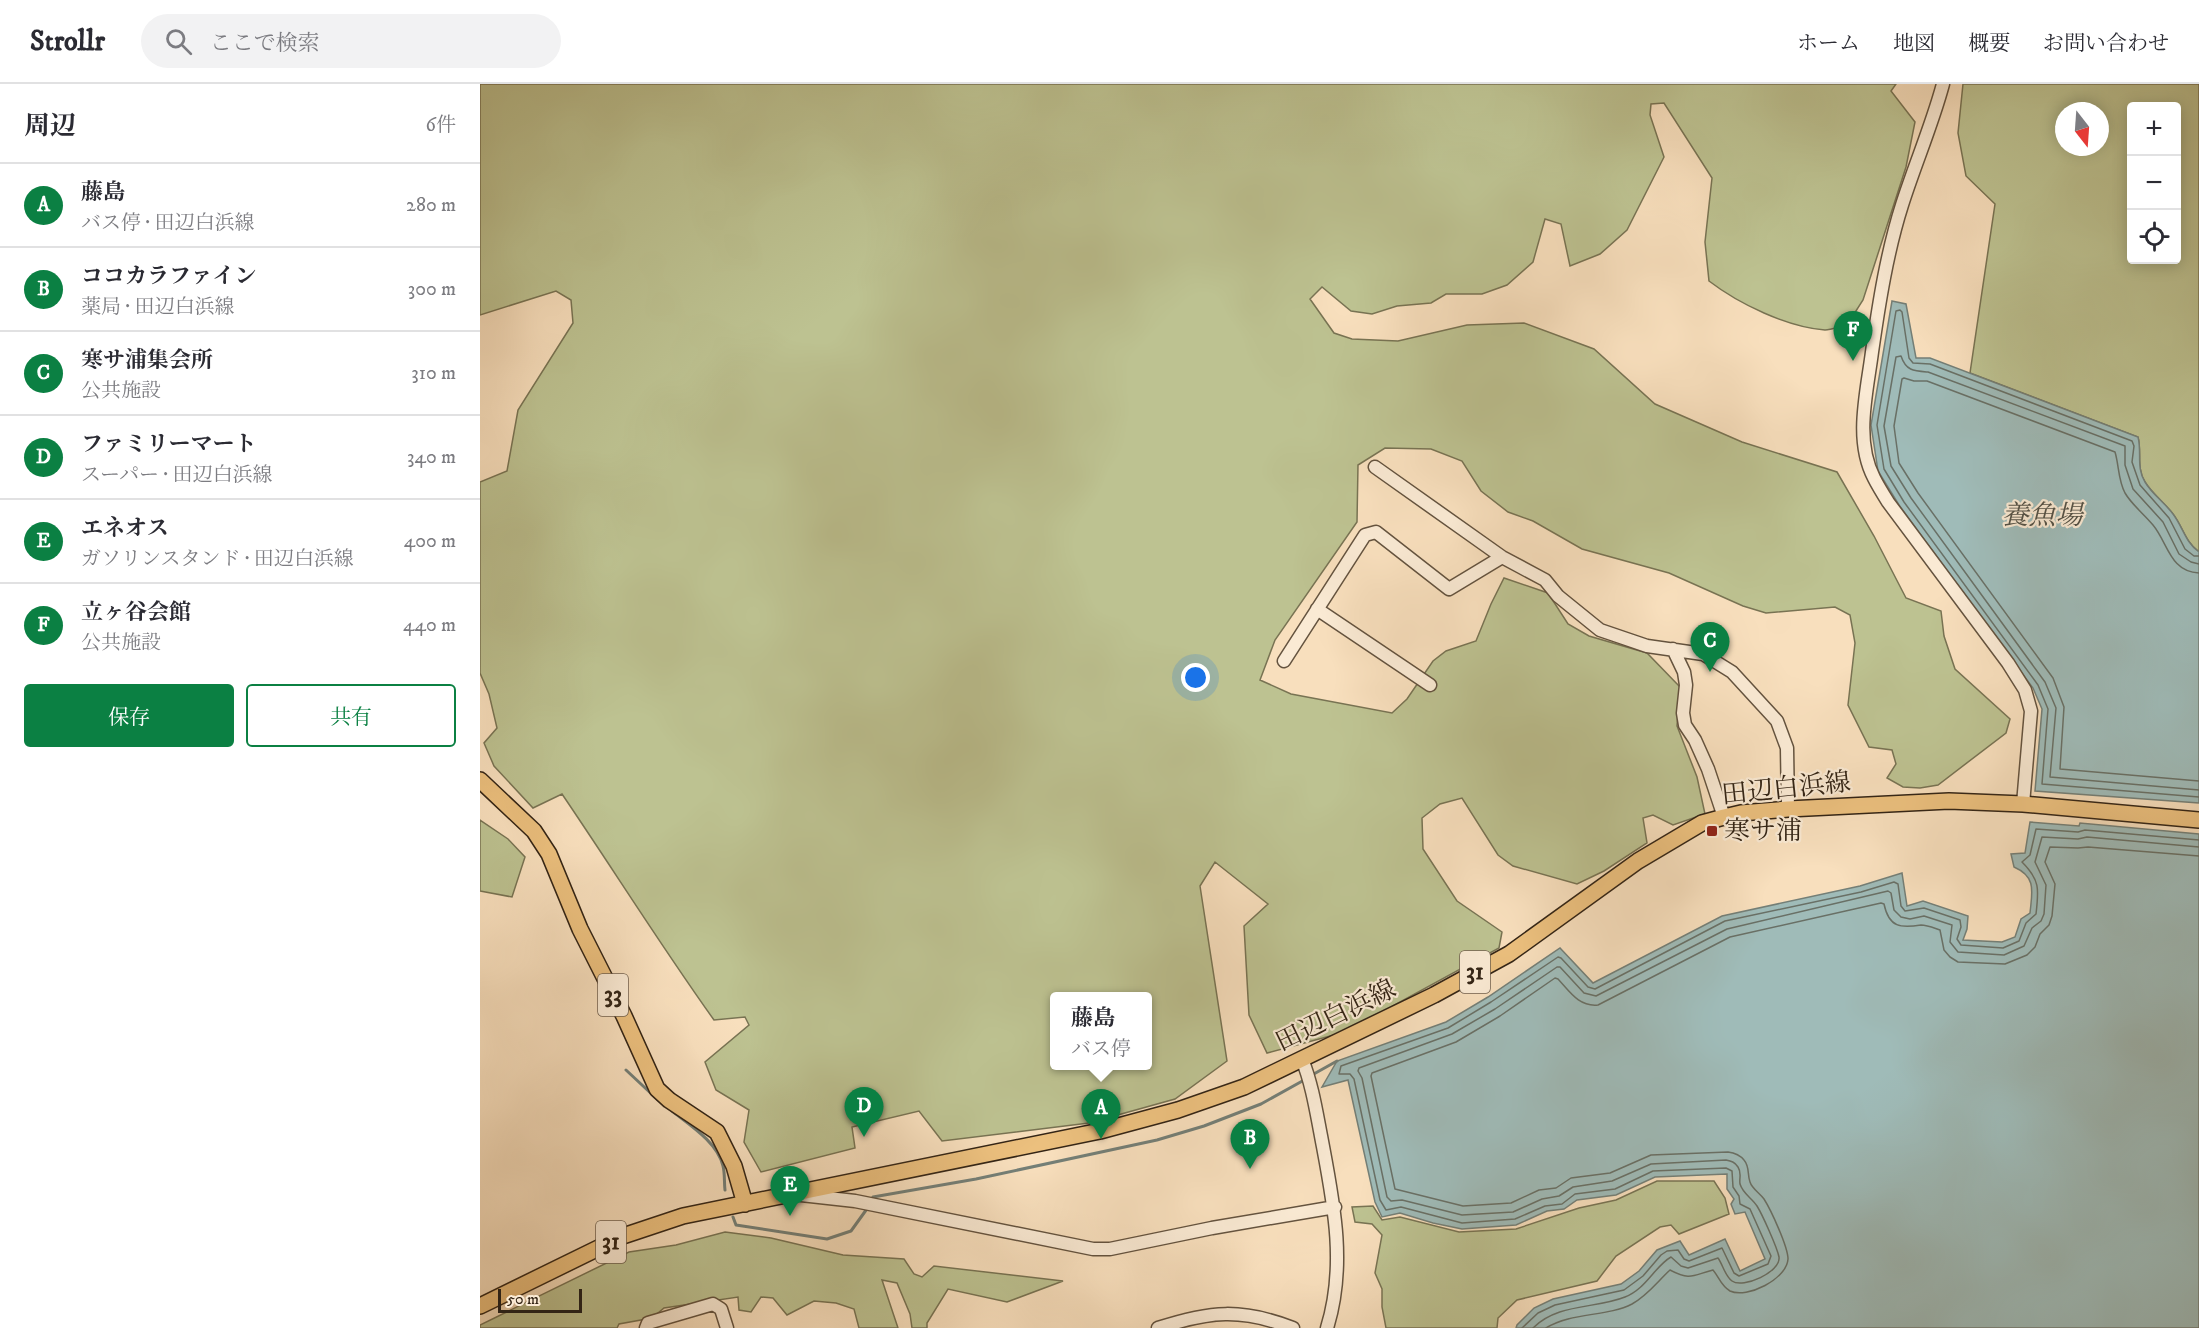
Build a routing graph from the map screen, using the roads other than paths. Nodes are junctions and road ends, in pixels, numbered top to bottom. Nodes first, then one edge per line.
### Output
1 (1944, 84) edge
2 (1376, 467) dead end
3 (1502, 557) junction
4 (1317, 609) junction
5 (1673, 648) junction
6 (1284, 661) dead end
7 (1430, 685) dead end
8 (480, 780) edge
9 (2023, 804) junction
10 (1788, 809) junction
11 (1724, 817) junction
12 (2199, 820) edge
13 (1305, 1065) junction
14 (794, 1195) junction
15 (745, 1204) junction
16 (1335, 1207) junction
17 (482, 1302) edge
18 (1187, 1323) edge
19 (646, 1328) edge
20 (727, 1328) edge
21 (1158, 1328) edge
22 (1293, 1328) edge
23 (1327, 1328) edge

1 - 9 street
2 - 3 street
3 - 4 street
3 - 5 street
4 - 6 street
4 - 7 street
5 - 10 street
5 - 11 street
8 - 15 main road, 33
9 - 10 main road, 田辺白浜線 / 31
9 - 12 main road, 田辺白浜線 / 31
10 - 11 main road, 田辺白浜線 / 31
11 - 13 main road, 田辺白浜線 / 31
13 - 14 main road, 田辺白浜線 / 31
13 - 16 street
14 - 15 main road, 田辺白浜線 / 31
14 - 16 street
15 - 17 main road, 田辺白浜線 / 31
16 - 23 street
18 - 21 street
18 - 22 street
19 - 20 street

